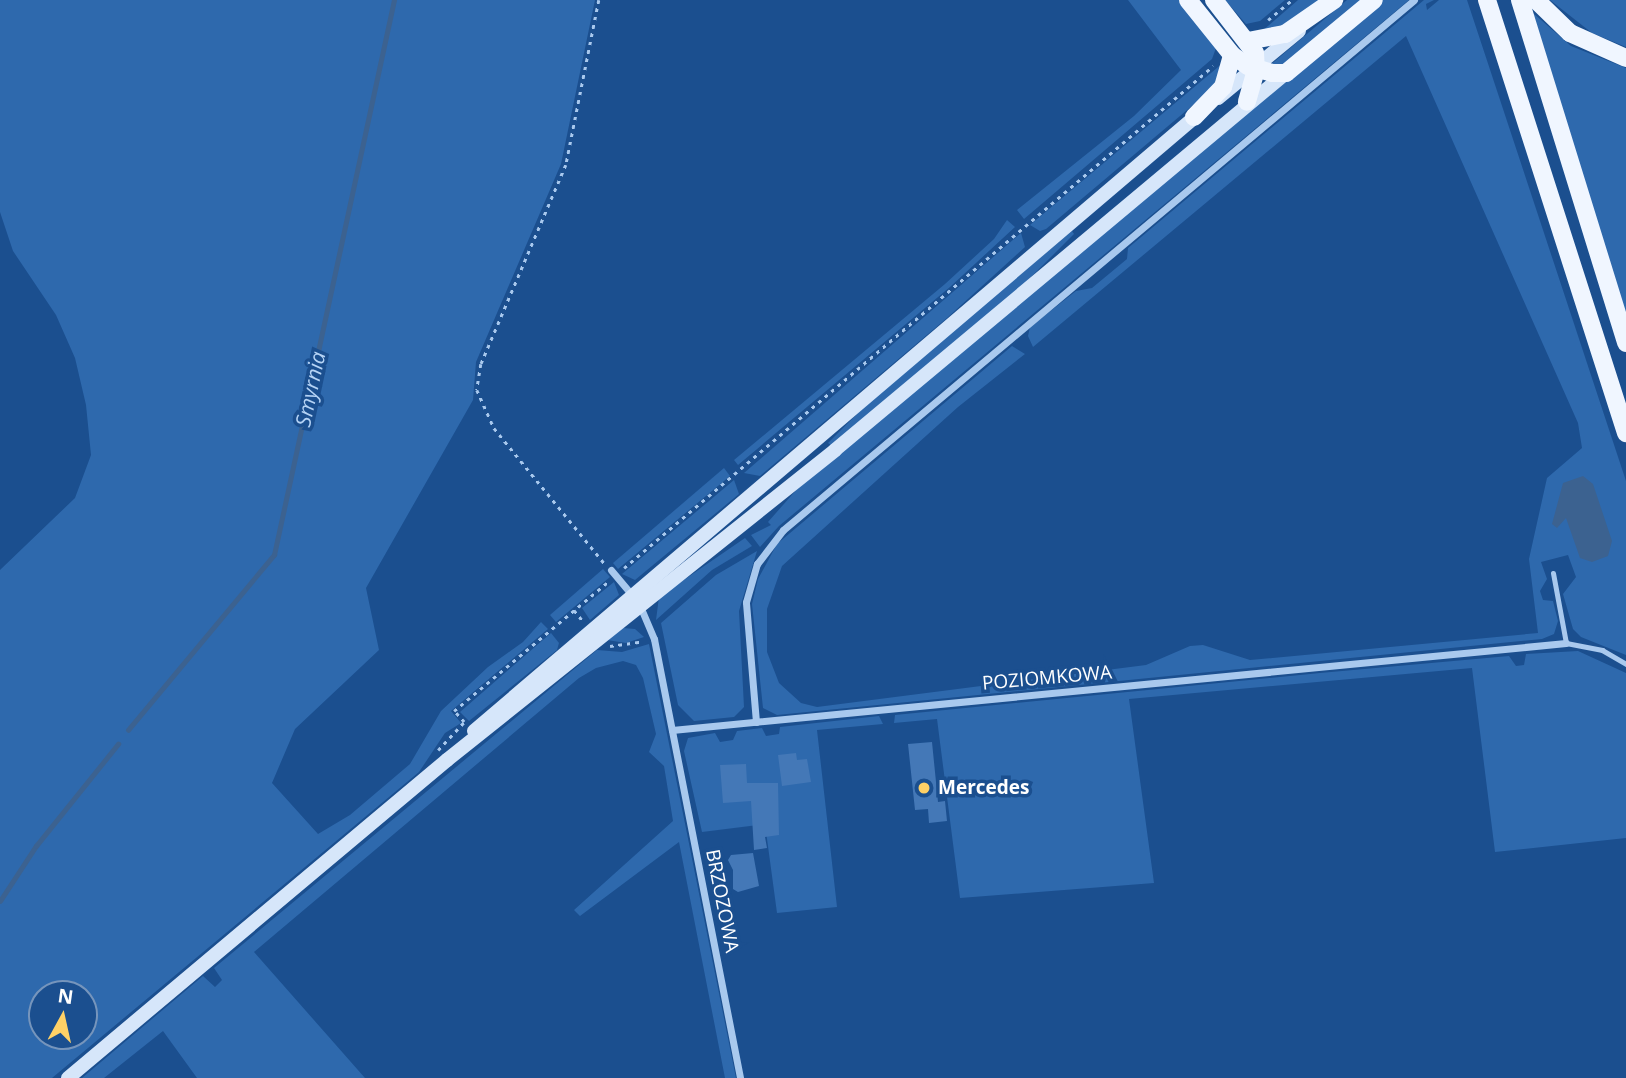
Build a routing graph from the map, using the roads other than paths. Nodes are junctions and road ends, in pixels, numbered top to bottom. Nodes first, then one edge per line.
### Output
1 (1188, 0) edge
2 (1214, 0) edge
3 (1374, 0) edge
4 (1414, 0) edge
5 (1487, 0) edge
6 (1520, 0) edge
7 (1536, 0) edge
8 (1330, 4) edge
9 (1246, 38) junction
10 (1229, 51) junction
11 (1626, 58) edge
12 (1256, 70) junction
13 (1286, 73) junction
14 (1247, 102) junction
15 (1194, 117) junction
16 (1626, 343) edge
17 (1626, 433) edge
18 (613, 573) road end
19 (1553, 573) dead end
20 (635, 600) junction
21 (1566, 643) junction
22 (1626, 664) edge
23 (756, 722) junction
24 (672, 730) junction
25 (68, 1078) edge
26 (740, 1078) edge

1 - 10 main road
2 - 9 main road
3 - 13 main road
4 - 23 street
5 - 17 main road
6 - 16 main road
7 - 11 main road
8 - 9 main road
8 - 12 main road
9 - 12 main road
10 - 12 main road
10 - 15 main road
12 - 13 main road
12 - 14 main road
12 - 15 main road
13 - 14 main road
14 - 20 main road
15 - 20 main road
18 - 20 street
19 - 21 lane
20 - 24 street
20 - 25 main road
21 - 22 lane
21 - 23 street, POZIOMKOWA
23 - 24 street, POZIOMKOWA
24 - 26 street, BRZOZOWA

